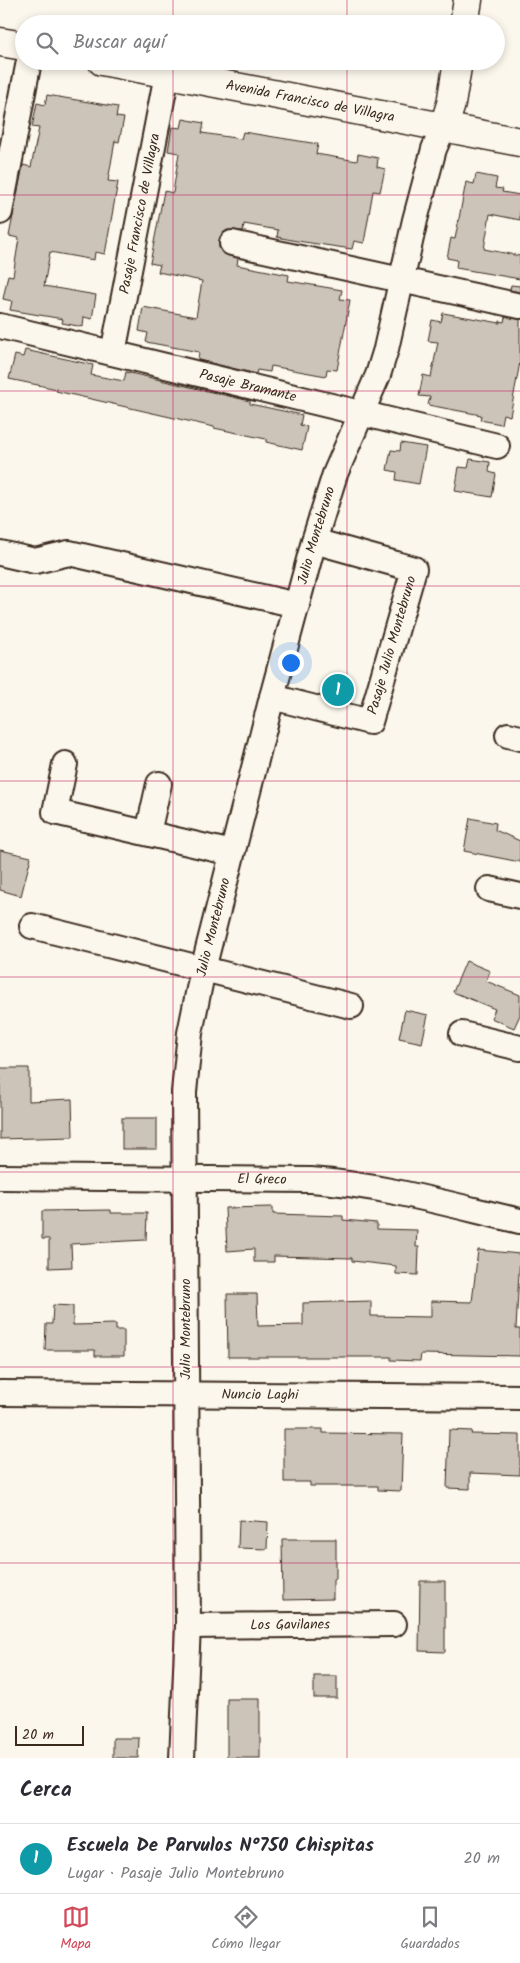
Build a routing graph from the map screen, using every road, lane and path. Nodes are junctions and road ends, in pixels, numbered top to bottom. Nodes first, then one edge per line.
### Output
1 (468, 0) edge
2 (466, 15) edge
3 (0, 42) edge
4 (15, 44) edge
5 (27, 70) edge
6 (147, 70) edge
7 (457, 70) edge
8 (167, 74) junction
9 (444, 126) junction
10 (520, 142) edge
11 (0, 212) edge
12 (232, 243) dead end
13 (400, 279) junction
14 (520, 306) edge
15 (0, 326) edge
16 (113, 353) junction
17 (362, 414) junction
18 (497, 446) dead end
19 (314, 541) junction
20 (0, 553) edge
21 (297, 605) junction
22 (272, 697) junction
23 (65, 764) dead end
24 (160, 784) dead end
25 (148, 834) junction
26 (232, 852) junction
27 (489, 888) dead end
28 (520, 896) edge
29 (32, 926) dead end
30 (203, 969) junction
31 (351, 1006) dead end
32 (462, 1034) dead end
33 (520, 1048) edge
34 (0, 1177) edge
35 (185, 1179) junction
36 (520, 1222) edge
37 (0, 1393) edge
38 (186, 1394) junction
39 (520, 1397) edge
40 (394, 1624) dead end
41 (188, 1626) junction
42 (182, 1758) edge

1 - 2 street
3 - 4 street
5 - 11 street
6 - 8 street, Avenida Francisco de Villagra
7 - 9 street
8 - 9 street, Avenida Francisco de Villagra
8 - 16 street, Pasaje Francisco de Villagra
9 - 10 street, Avenida Francisco de Villagra
9 - 13 street, Julio Montebruno
12 - 13 street
13 - 14 street
13 - 17 street, Julio Montebruno
15 - 16 street, Pasaje Bramante
16 - 17 street, Pasaje Bramante
17 - 18 street, Pasaje Bramante
17 - 19 street, Julio Montebruno
19 - 21 street, Julio Montebruno
19 - 22 street, Pasaje Julio Montebruno
20 - 21 street
21 - 22 street, Julio Montebruno
22 - 26 street, Julio Montebruno
23 - 25 street
24 - 25 street
25 - 26 street
26 - 30 street, Julio Montebruno
27 - 28 street
29 - 30 street
30 - 31 street
30 - 35 street, Julio Montebruno
32 - 33 street
34 - 35 street, El Greco
35 - 36 street, El Greco
35 - 38 street, Julio Montebruno
37 - 38 street, Nuncio Laghi
38 - 39 street, Nuncio Laghi
38 - 41 street, Julio Montebruno
40 - 41 street, Los Gavilanes
41 - 42 street, Julio Montebruno

